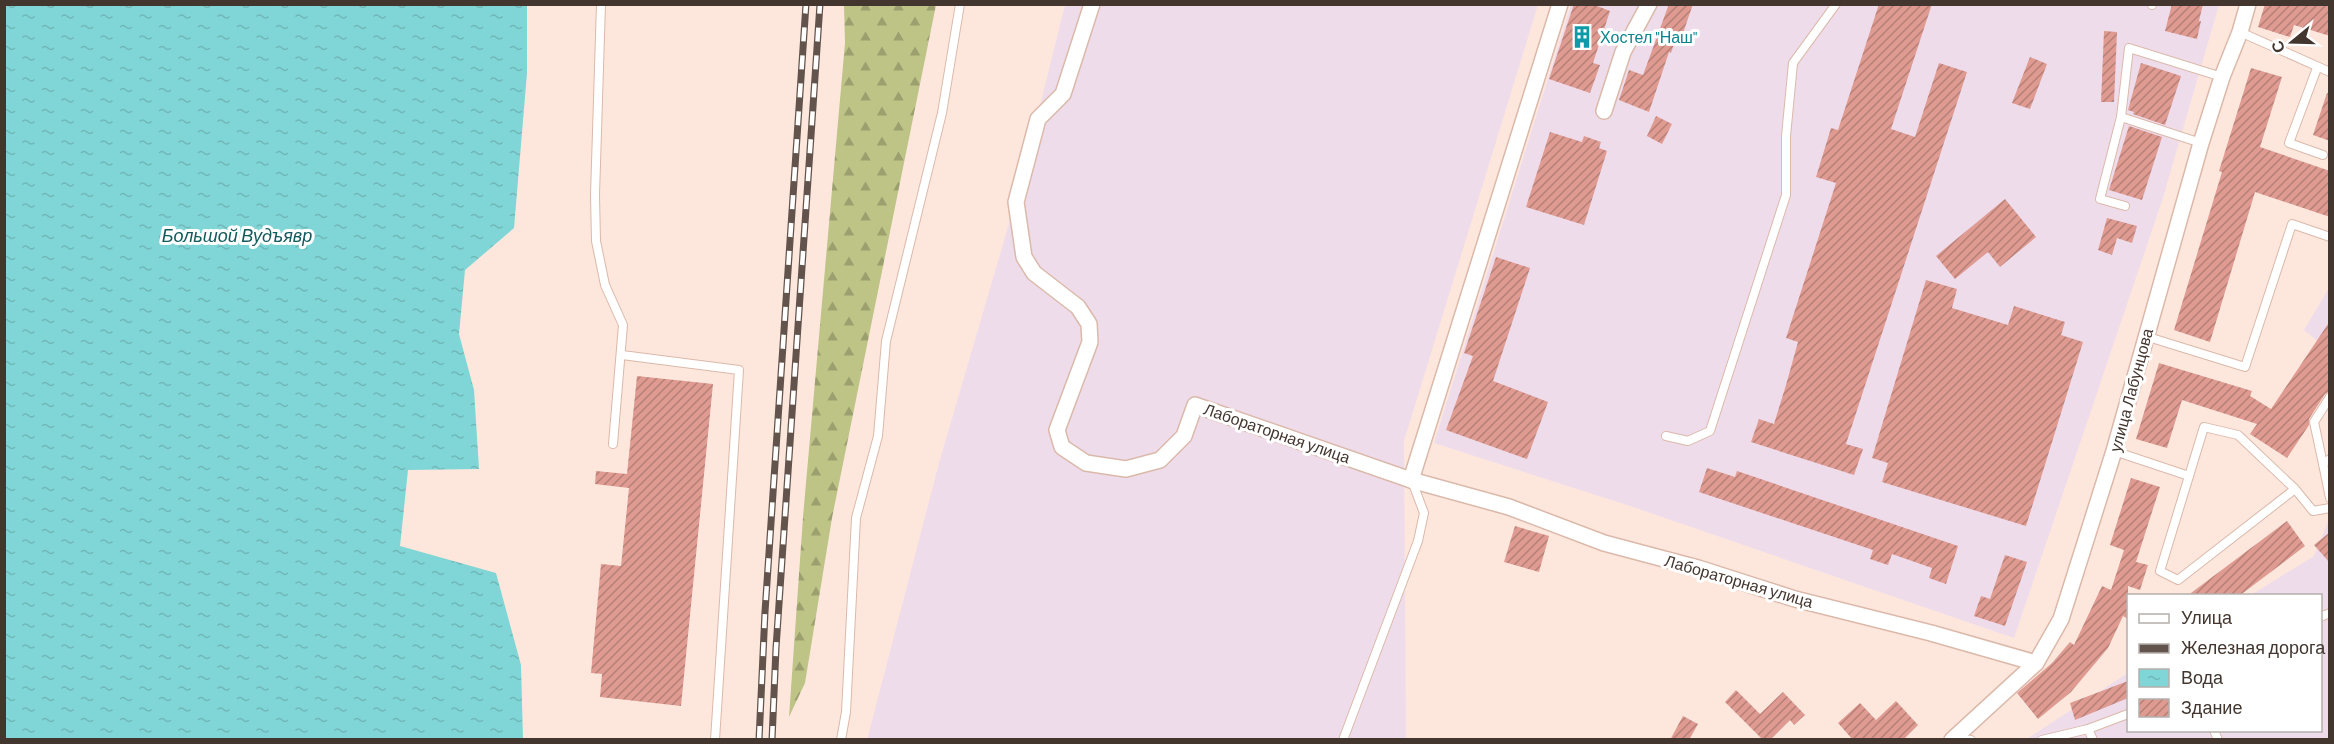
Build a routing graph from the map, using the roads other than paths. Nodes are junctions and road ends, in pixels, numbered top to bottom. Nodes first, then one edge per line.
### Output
1 (601, 4) edge
2 (960, 4) edge
3 (1092, 4) edge
4 (1560, 4) edge
5 (1649, 4) edge
6 (1836, 4) edge
7 (2248, 4) edge
8 (2240, 32) junction
9 (2318, 68) junction
10 (2330, 72) edge
11 (2222, 76) junction
12 (1604, 111) dead end
13 (2121, 117) junction
14 (2201, 143) junction
15 (2323, 155) dead end
16 (2125, 206) dead end
17 (2330, 237) edge
18 (2145, 336) junction
19 (621, 355) junction
20 (2330, 397) edge
21 (1666, 436) dead end
22 (613, 444) dead end
23 (2114, 451) junction
24 (2326, 462) edge
25 (2189, 476) junction
26 (1411, 480) junction
27 (2295, 489) junction
28 (2330, 498) edge
29 (2330, 508) edge
30 (2036, 663) junction
31 (2127, 714) edge
32 (2088, 729) junction
33 (1953, 739) edge
34 (714, 740) edge
35 (841, 740) edge
36 (1343, 740) edge
37 (1971, 740) edge
38 (2042, 740) edge
39 (2093, 740) edge

1 - 19 lane
2 - 35 lane
3 - 26 street, Лабораторная улица
4 - 26 street
5 - 12 street
6 - 21 lane
7 - 8 street, улица Лабунцова
8 - 9 lane
8 - 11 street, улица Лабунцова
9 - 10 lane
9 - 15 lane
11 - 13 lane
11 - 14 street, улица Лабунцова
13 - 14 lane
13 - 16 lane
14 - 18 street, улица Лабунцова
17 - 18 lane
18 - 23 street, улица Лабунцова
19 - 22 lane
19 - 34 lane
20 - 24 lane
23 - 25 lane
23 - 30 street, улица Лабунцова
24 - 28 lane
25 - 27 lane
25 - 27 lane
26 - 30 street, Лабораторная улица
26 - 36 lane
27 - 29 lane
30 - 33 street, улица Лабунцова
31 - 32 lane
32 - 38 lane
32 - 39 lane
33 - 37 lane

